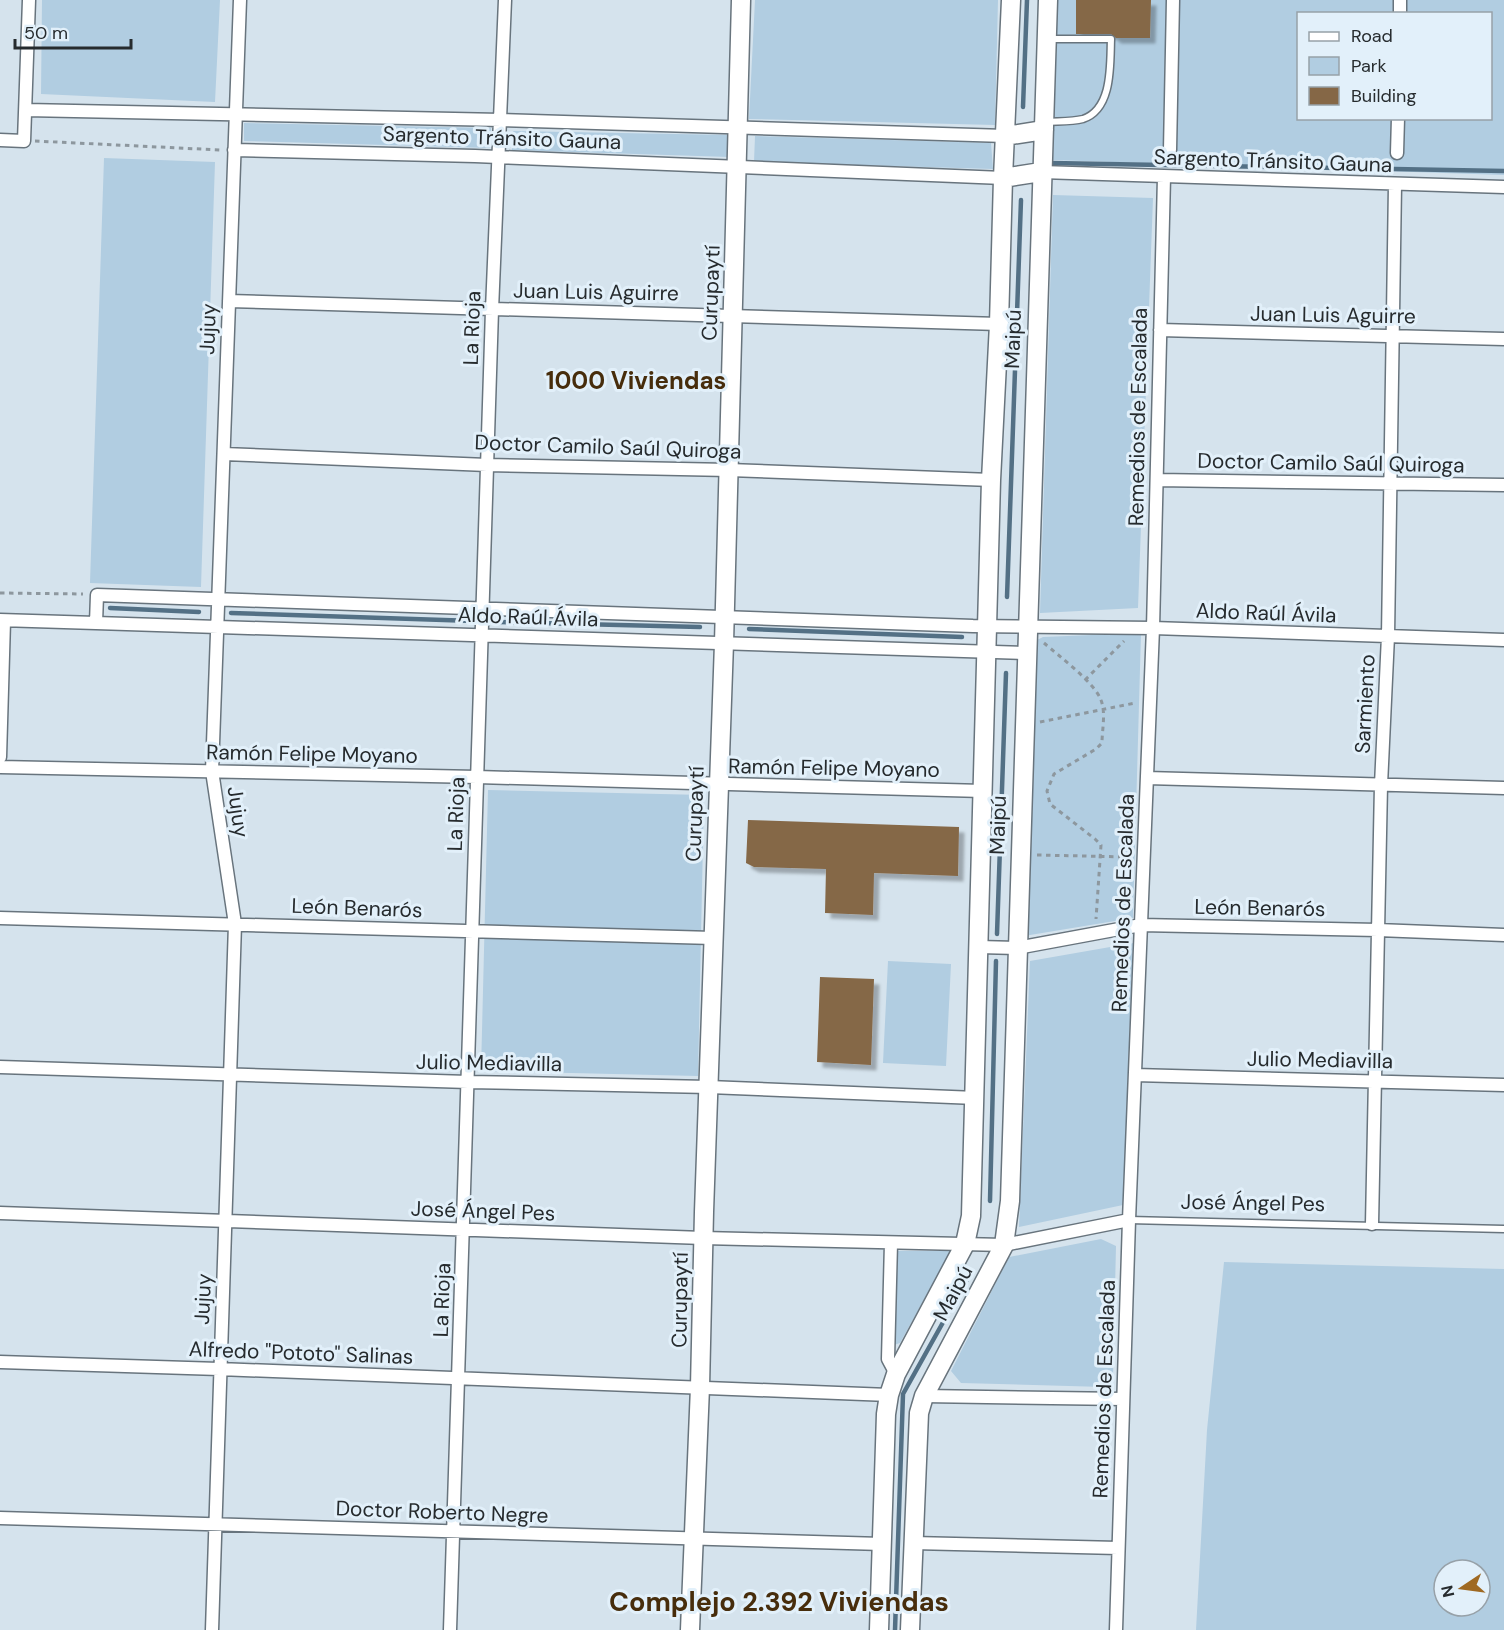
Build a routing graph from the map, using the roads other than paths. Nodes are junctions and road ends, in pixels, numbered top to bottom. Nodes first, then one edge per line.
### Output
1 (29, 0) edge
2 (240, 0) edge
3 (505, 0) edge
4 (741, 0) edge
5 (1011, 0) edge
6 (1048, 0) edge
7 (1173, 0) edge
8 (1047, 39) junction
9 (26, 110) junction
10 (236, 114) junction
11 (501, 120) junction
12 (1398, 120) edge
13 (1044, 126) junction
14 (738, 128) junction
15 (1005, 136) junction
16 (0, 140) edge
17 (234, 150) junction
18 (1170, 150) dead end
19 (1397, 153) dead end
20 (499, 157) junction
21 (738, 167) junction
22 (1041, 172) junction
23 (1164, 177) junction
24 (1003, 178) junction
25 (1395, 185) junction
26 (1504, 187) edge
27 (229, 301) junction
28 (492, 310) junction
29 (733, 315) junction
30 (999, 324) junction
31 (1160, 330) junction
32 (1392, 336) junction
33 (1504, 339) edge
34 (224, 454) junction
35 (487, 465) junction
36 (729, 470) junction
37 (991, 480) junction
38 (1157, 480) junction
39 (1390, 483) junction
40 (1504, 485) edge
41 (219, 599) junction
42 (483, 609) junction
43 (724, 616) junction
44 (2, 620) edge
45 (96, 623) junction
46 (218, 626) junction
47 (987, 626) junction
48 (1027, 626) junction
49 (1153, 628) junction
50 (481, 636) junction
51 (1388, 636) junction
52 (1504, 640) edge
53 (724, 643) junction
54 (1032, 649) junction
55 (987, 652) junction
56 (0, 757) edge
57 (0, 767) edge
58 (212, 771) junction
59 (477, 777) junction
60 (1147, 778) junction
61 (718, 784) junction
62 (1381, 784) junction
63 (1504, 788) edge
64 (983, 791) junction
65 (0, 918) edge
66 (235, 924) junction
67 (1141, 925) junction
68 (1378, 930) junction
69 (472, 931) junction
70 (1504, 935) edge
71 (713, 938) junction
72 (979, 947) junction
73 (1017, 948) junction
74 (0, 1067) edge
75 (231, 1073) junction
76 (1135, 1075) junction
77 (1375, 1080) junction
78 (468, 1082) junction
79 (1504, 1085) edge
80 (709, 1087) junction
81 (976, 1098) junction
82 (0, 1213) edge
83 (1129, 1220) junction
84 (226, 1221) junction
85 (1372, 1224) junction
86 (1504, 1229) edge
87 (464, 1230) junction
88 (703, 1238) junction
89 (891, 1244) junction
90 (965, 1244) junction
91 (1004, 1245) junction
92 (0, 1362) edge
93 (219, 1369) junction
94 (896, 1374) junction
95 (459, 1378) junction
96 (700, 1387) junction
97 (889, 1395) junction
98 (924, 1396) junction
99 (1123, 1399) junction
100 (0, 1518) edge
101 (216, 1525) junction
102 (454, 1532) junction
103 (693, 1538) junction
104 (913, 1543) junction
105 (882, 1544) junction
106 (1118, 1548) junction
107 (212, 1630) edge
108 (450, 1630) edge
109 (690, 1630) edge
110 (879, 1630) edge
111 (910, 1630) edge
112 (1116, 1630) edge

1 - 9 street
2 - 10 street, Jujuy
3 - 11 street, La Rioja
4 - 14 street, Curupaytí
5 - 15 street, Maipú
6 - 8 street, Maipú
7 - 18 street
8 - 13 street, Maipú
8 - 13 lane
9 - 10 street, Sargento Tránsito Gauna
9 - 16 street
10 - 11 street, Sargento Tránsito Gauna
10 - 17 street, Jujuy
11 - 14 street, Sargento Tránsito Gauna
11 - 20 street, La Rioja
12 - 19 street
13 - 15 street
13 - 22 street, Maipú
14 - 15 street, Sargento Tránsito Gauna
14 - 21 street, Curupaytí
15 - 24 street, Maipú
17 - 20 street, Sargento Tránsito Gauna
17 - 27 street, Jujuy
20 - 21 street, Sargento Tránsito Gauna
20 - 28 street, La Rioja
21 - 24 street, Sargento Tránsito Gauna
21 - 29 street, Curupaytí
22 - 23 street, Sargento Tránsito Gauna
22 - 24 street
22 - 48 street, Maipú
23 - 25 street, Sargento Tránsito Gauna
23 - 31 street, Remedios de Escalada
24 - 30 street, Maipú
25 - 26 street, Sargento Tránsito Gauna
25 - 32 street, Sarmiento
27 - 28 street, Juan Luis Aguirre
27 - 34 street, Jujuy
28 - 29 street, Juan Luis Aguirre
28 - 35 street, La Rioja
29 - 30 street, Juan Luis Aguirre
29 - 36 street, Curupaytí
30 - 37 street, Maipú
31 - 32 street, Juan Luis Aguirre
31 - 38 street, Remedios de Escalada
32 - 33 street, Juan Luis Aguirre
32 - 39 street, Sarmiento
34 - 35 street, Doctor Camilo Saúl Quiroga
34 - 41 street, Jujuy
35 - 36 street, Doctor Camilo Saúl Quiroga
35 - 42 street, La Rioja
36 - 37 street, Doctor Camilo Saúl Quiroga
36 - 43 street, Curupaytí
37 - 47 street, Maipú
38 - 39 street, Doctor Camilo Saúl Quiroga
38 - 49 street, Remedios de Escalada
39 - 40 street, Doctor Camilo Saúl Quiroga
39 - 51 street, Sarmiento
41 - 42 street, Aldo Raúl Ávila
41 - 45 street, Aldo Raúl Ávila
41 - 46 street, Jujuy
42 - 43 street, Aldo Raúl Ávila
42 - 50 street, La Rioja
43 - 47 street, Aldo Raúl Ávila
43 - 53 street, Curupaytí
44 - 45 street, Aldo Raúl Ávila
44 - 56 street
45 - 46 street, Aldo Raúl Ávila
46 - 50 street, Aldo Raúl Ávila
46 - 58 street, Jujuy
47 - 48 street, Aldo Raúl Ávila
47 - 55 street, Maipú
48 - 49 street, Aldo Raúl Ávila
48 - 54 street, Maipú
49 - 51 street, Aldo Raúl Ávila
49 - 60 street, Remedios de Escalada
50 - 53 street, Aldo Raúl Ávila
50 - 59 street, La Rioja
51 - 52 street, Aldo Raúl Ávila
51 - 62 street, Sarmiento
53 - 55 street, Aldo Raúl Ávila
53 - 61 street, Curupaytí
54 - 55 street, Aldo Raúl Ávila
54 - 73 street, Maipú
55 - 64 street, Maipú
57 - 58 street, Ramón Felipe Moyano
58 - 59 street, Ramón Felipe Moyano
58 - 66 street, Jujuy
59 - 61 street, Ramón Felipe Moyano
59 - 69 street, La Rioja
60 - 62 street
60 - 67 street, Remedios de Escalada
61 - 64 street, Ramón Felipe Moyano
61 - 71 street, Curupaytí
62 - 63 street
62 - 68 street, Sarmiento
64 - 72 street, Maipú
65 - 66 street, León Benarós
66 - 69 street, León Benarós
66 - 75 street, Jujuy
67 - 68 street, León Benarós
67 - 73 street, León Benarós
67 - 76 street, Remedios de Escalada
68 - 70 street, León Benarós
68 - 77 street, Sarmiento
69 - 71 street, León Benarós
69 - 78 street, La Rioja
71 - 80 street, Curupaytí
72 - 73 street, León Benarós
72 - 81 street, Maipú
73 - 91 street, Maipú
74 - 75 street, Julio Mediavilla
75 - 78 street, Julio Mediavilla
75 - 84 street, Jujuy
76 - 77 street, Julio Mediavilla
76 - 83 street, Remedios de Escalada
77 - 79 street, Julio Mediavilla
77 - 85 street, Sarmiento
78 - 80 street, Julio Mediavilla
78 - 87 street, La Rioja
80 - 81 street, Julio Mediavilla
80 - 88 street, Curupaytí
81 - 90 street, Maipú
82 - 84 street, José Ángel Pes
83 - 85 lane, José Ángel Pes
83 - 91 street, José Ángel Pes
83 - 99 street, Remedios de Escalada
84 - 87 street, José Ángel Pes
84 - 93 street, Jujuy
85 - 86 lane, José Ángel Pes
87 - 88 street, José Ángel Pes
87 - 95 street, La Rioja
88 - 89 street, José Ángel Pes
88 - 96 street, Curupaytí
89 - 90 street, José Ángel Pes
89 - 94 street
90 - 91 street, José Ángel Pes
90 - 94 street, Maipú
91 - 98 street, Maipú
92 - 93 street, Alfredo "Pototo" Salinas
93 - 95 street, Alfredo "Pototo" Salinas
93 - 101 street, Jujuy
94 - 97 street, Maipú
95 - 96 street, Alfredo "Pototo" Salinas
95 - 102 street, La Rioja
96 - 97 street, Alfredo "Pototo" Salinas
96 - 103 street, Curupaytí
97 - 105 street, Maipú
98 - 99 street
98 - 104 street, Maipú
99 - 106 street, Remedios de Escalada
100 - 101 street, Doctor Roberto Negre
101 - 102 street, Doctor Roberto Negre
101 - 107 street, Jujuy
102 - 103 street, Doctor Roberto Negre
102 - 108 street, La Rioja
103 - 105 street, Doctor Roberto Negre
103 - 109 street, Curupaytí
104 - 106 street
104 - 111 street, Maipú
105 - 110 street, Maipú
106 - 112 street, Remedios de Escalada

